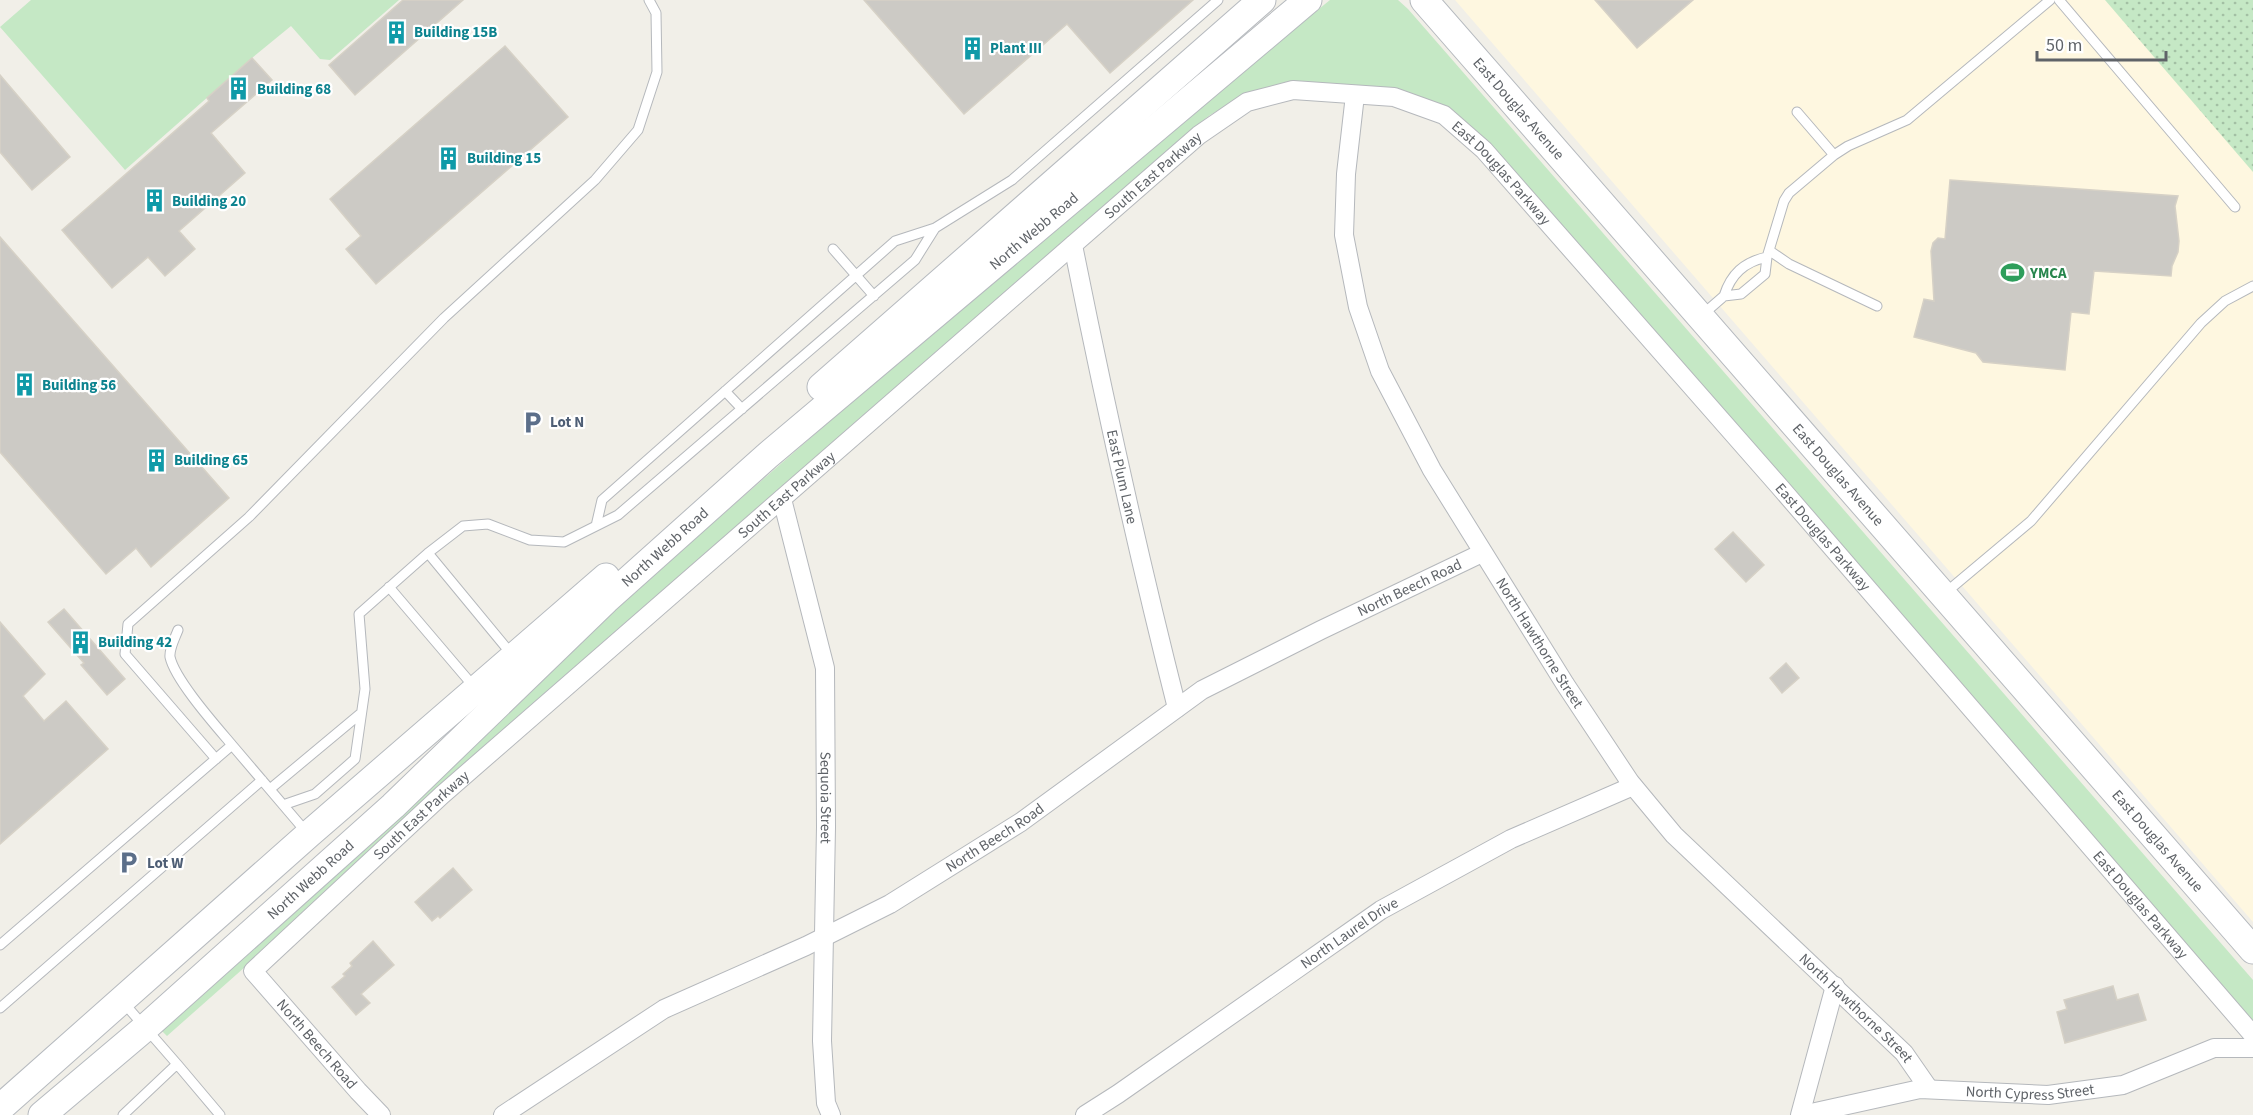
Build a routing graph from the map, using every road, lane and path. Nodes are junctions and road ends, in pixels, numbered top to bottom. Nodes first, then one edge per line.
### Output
1 (649, 0) edge
2 (1218, 0) edge
3 (1262, 0) edge
4 (1308, 0) edge
5 (1424, 0) edge
6 (2049, 0) edge
7 (2059, 0) edge
8 (1356, 95) junction
9 (1797, 112) dead end
10 (1834, 155) junction
11 (2235, 207) dead end
12 (935, 228) junction
13 (1073, 244) junction
14 (833, 249) dead end
15 (1769, 254) junction
16 (856, 276) junction
17 (2253, 286) edge
18 (874, 296) junction
19 (1724, 296) junction
20 (1877, 306) dead end
21 (1701, 316) junction
22 (725, 391) junction
23 (742, 409) junction
24 (782, 499) junction
25 (596, 526) junction
26 (428, 553) junction
27 (1482, 554) junction
28 (389, 587) junction
29 (1944, 595) junction
30 (178, 630) dead end
31 (521, 665) junction
32 (484, 699) junction
33 (1177, 708) junction
34 (360, 714) junction
35 (232, 745) junction
36 (216, 759) junction
37 (262, 780) junction
38 (1633, 786) junction
39 (270, 789) junction
40 (283, 805) junction
41 (309, 834) junction
42 (331, 860) junction
43 (824, 937) junction
44 (0, 945) edge
45 (2253, 950) edge
46 (253, 971) joint
47 (1835, 986) junction
48 (122, 1000) junction
49 (0, 1008) edge
50 (145, 1028) junction
51 (2253, 1035) edge
52 (2253, 1048) edge
53 (177, 1064) junction
54 (1929, 1089) junction
55 (0, 1108) edge
56 (828, 1111) edge
57 (42, 1115) edge
58 (123, 1115) edge
59 (220, 1115) edge
60 (381, 1115) edge
61 (503, 1115) edge
62 (1085, 1115) edge
63 (1801, 1115) edge

1 - 36 lane
2 - 12 lane
3 - 31 main road, North Webb Road
4 - 31 main road, North Webb Road
5 - 21 main road, East Douglas Avenue
6 - 10 lane
7 - 11 lane
8 - 13 street, South East Parkway
8 - 27 street, North Hawthorne Street
8 - 51 street, East Douglas Parkway
9 - 10 lane
10 - 15 lane
12 - 16 lane
12 - 18 lane
13 - 24 street, South East Parkway
13 - 33 street, East Plum Lane
14 - 16 lane
15 - 19 lane
15 - 19 lane
15 - 20 lane
16 - 18 lane
16 - 22 lane
17 - 29 lane
18 - 23 lane
19 - 21 lane
21 - 29 main road, East Douglas Avenue
22 - 23 lane
22 - 25 lane
23 - 25 lane
24 - 43 street, Sequoia Street
24 - 46 street, South East Parkway
25 - 26 lane
26 - 28 lane
26 - 31 lane
27 - 33 street, North Beech Road
27 - 38 street, North Hawthorne Street
28 - 32 lane
28 - 34 lane
29 - 45 main road, East Douglas Avenue
30 - 35 lane
31 - 32 main road, North Webb Road
32 - 41 main road, North Webb Road
32 - 42 main road, North Webb Road
33 - 43 street, North Beech Road
34 - 39 lane
34 - 40 lane
35 - 36 lane
35 - 37 lane
36 - 44 lane
37 - 39 lane
37 - 49 lane
38 - 47 street, North Hawthorne Street
38 - 62 street, North Laurel Drive
39 - 40 lane
40 - 41 lane
41 - 42 main road
41 - 48 main road, North Webb Road
42 - 50 main road, North Webb Road
43 - 56 street, Sequoia Street
43 - 61 street, North Beech Road
46 - 60 street, North Beech Road
47 - 54 street, North Hawthorne Street
47 - 63 street
48 - 50 lane
48 - 55 main road, North Webb Road
50 - 53 lane
50 - 57 main road, North Webb Road
52 - 54 street, North Cypress Street
53 - 58 lane
53 - 59 lane
54 - 63 street, North Cypress Street

